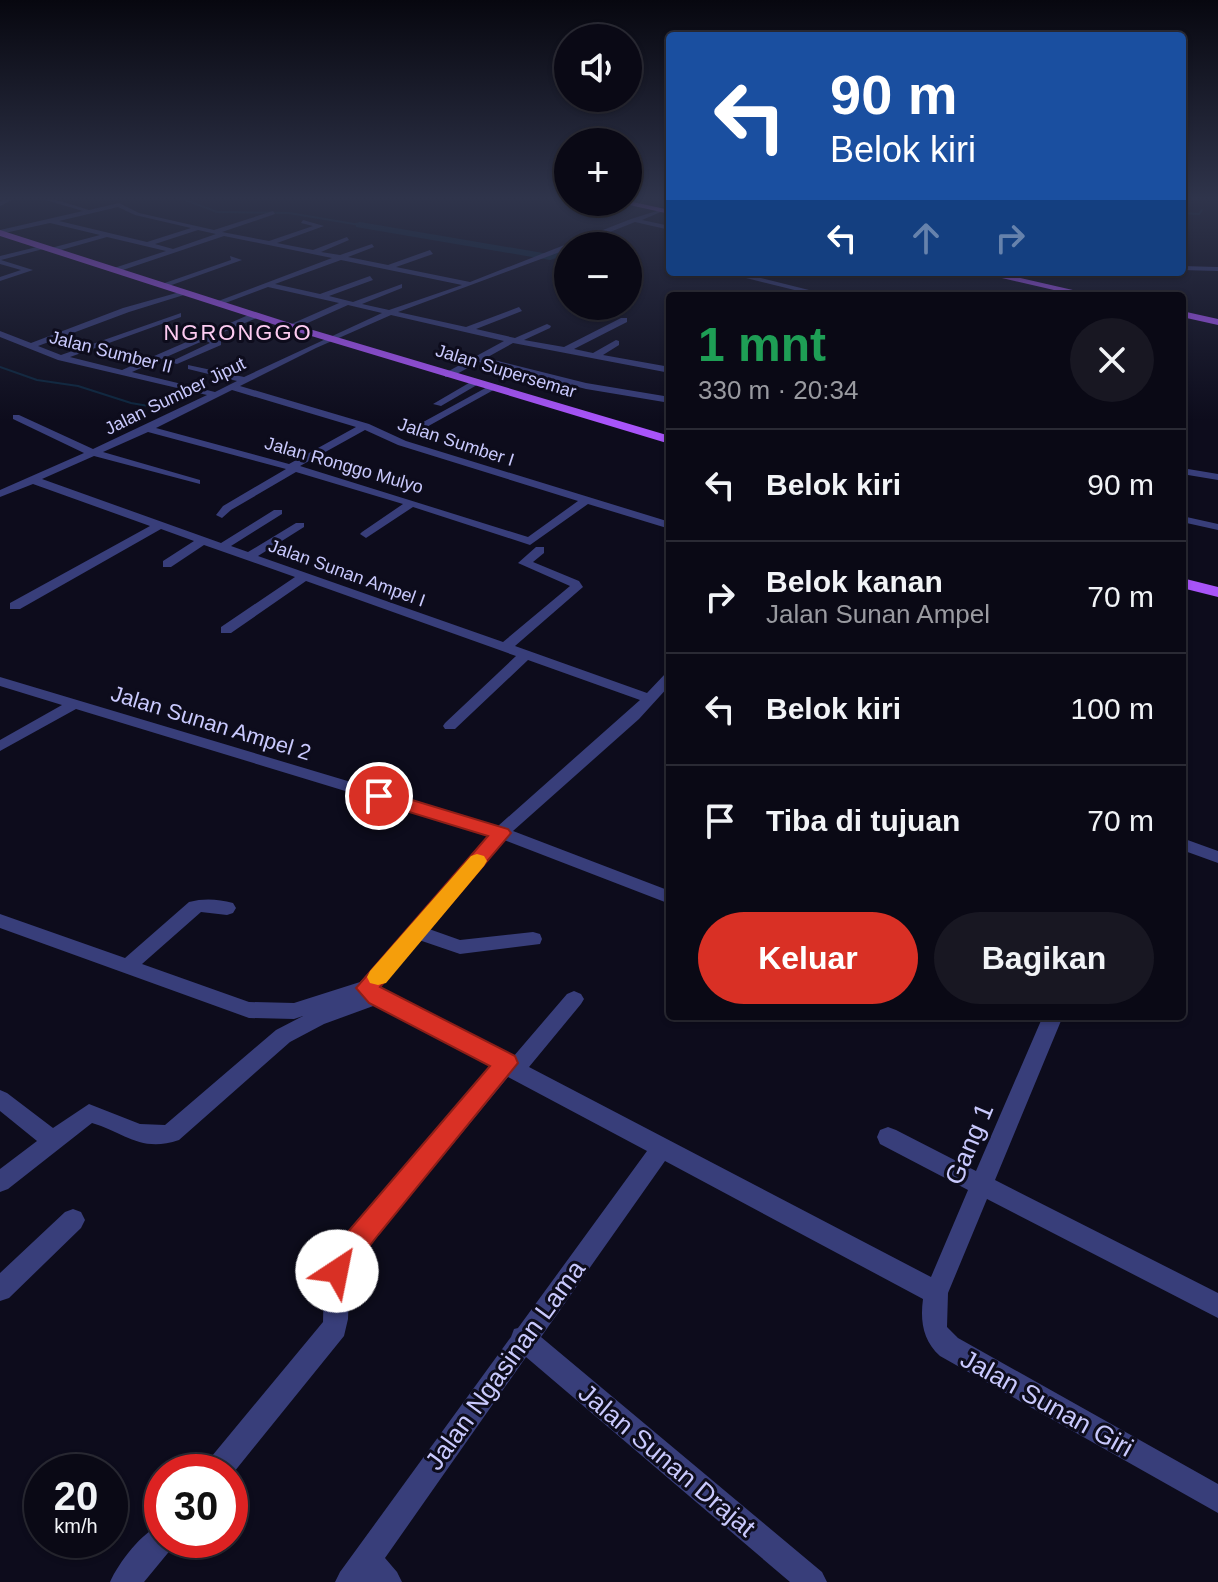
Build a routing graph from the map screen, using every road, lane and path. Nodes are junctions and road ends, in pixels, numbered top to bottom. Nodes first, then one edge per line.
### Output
1 (20, 273) edge
2 (126, 273) edge
3 (200, 273) edge
4 (301, 273) edge
5 (417, 273) edge
6 (498, 273) edge
7 (754, 276) edge
8 (1000, 276) edge
9 (370, 278) dead end
10 (0, 279) edge
11 (471, 284) junction
12 (163, 285) junction
13 (269, 285) junction
14 (399, 286) dead end
15 (794, 289) junction
16 (184, 292) junction
17 (789, 292) edge
18 (809, 292) edge
19 (1075, 292) edge
20 (322, 296) junction
21 (352, 302) junction
22 (217, 303) junction
23 (519, 309) dead end
24 (393, 311) junction
25 (178, 315) dead end
26 (256, 315) junction
27 (1186, 315) edge
28 (624, 320) dead end
29 (1218, 322) edge
30 (547, 326) dead end
31 (292, 327) junction
32 (469, 329) junction
33 (0, 334) edge
34 (201, 338) junction
35 (331, 338) junction
36 (514, 341) junction
37 (616, 343) dead end
38 (28, 347) junction
39 (564, 351) junction
40 (594, 356) junction
41 (61, 358) junction
42 (479, 359) junction
43 (666, 359) edge
44 (191, 367) dead end
45 (655, 368) junction
46 (666, 369) edge
47 (122, 373) junction
48 (448, 375) junction
49 (140, 377) junction
50 (246, 380) junction
51 (477, 382) junction
52 (576, 383) junction
53 (232, 387) junction
54 (494, 387) junction
55 (566, 389) dead end
56 (217, 395) junction
57 (666, 399) edge
58 (438, 404) dead end
59 (16, 417) dead end
60 (365, 426) junction
61 (419, 427) dead end
62 (147, 429) junction
63 (666, 439) edge
64 (93, 453) junction
65 (293, 467) junction
66 (1186, 472) edge
67 (1218, 477) edge
68 (33, 480) junction
69 (196, 482) dead end
70 (0, 494) edge
71 (585, 501) junction
72 (412, 503) junction
73 (278, 512) dead end
74 (222, 515) dead end
75 (1186, 520) edge
76 (160, 525) junction
77 (300, 525) dead end
78 (666, 525) edge
79 (1218, 527) edge
80 (366, 534) dead end
81 (202, 541) junction
82 (535, 546) junction
83 (222, 547) junction
84 (248, 557) junction
85 (167, 564) dead end
86 (304, 577) junction
87 (1186, 584) edge
88 (1218, 592) edge
89 (15, 606) dead end
90 (226, 630) dead end
91 (505, 648) junction
92 (525, 655) junction
93 (0, 681) edge
94 (666, 681) edge
95 (650, 699) junction
96 (74, 704) junction
97 (450, 726) dead end
98 (0, 746) edge
99 (501, 833) junction
100 (1186, 845) edge
101 (1218, 857) edge
102 (666, 896) edge
103 (227, 908) dead end
104 (0, 921) edge
105 (417, 932) junction
106 (533, 939) dead end
107 (128, 966) junction
108 (372, 993) junction
109 (574, 999) dead end
110 (1051, 1020) edge
111 (511, 1066) junction
112 (0, 1099) edge
113 (888, 1137) dead end
114 (52, 1140) junction
115 (661, 1149) junction
116 (0, 1182) edge
117 (982, 1185) junction
118 (73, 1220) dead end
119 (0, 1289) edge
120 (936, 1293) junction
121 (1218, 1306) edge
122 (523, 1338) junction
123 (232, 1454) edge
124 (1218, 1499) edge
125 (145, 1558) edge
126 (358, 1571) edge
127 (125, 1582) edge
128 (387, 1582) edge
129 (812, 1582) edge

1 - 10 street
2 - 12 main road, Jalan Supersemar
3 - 12 street
4 - 13 street
5 - 11 street
6 - 11 street, Jalan Sumber Jiput
7 - 15 street
8 - 19 main road
9 - 20 street
11 - 24 street, Jalan Sumber Jiput
12 - 16 main road, Jalan Supersemar
13 - 20 street
13 - 22 street
14 - 21 street
15 - 17 street
15 - 18 street
16 - 22 main road, Jalan Supersemar
16 - 38 street
20 - 21 street
21 - 24 street
21 - 31 street
22 - 26 main road, Jalan Supersemar
23 - 32 street
24 - 32 street
24 - 35 street, Jalan Sumber Jiput
25 - 41 street
26 - 31 main road, Jalan Supersemar
26 - 34 street
27 - 29 main road
28 - 39 street
30 - 36 street
31 - 35 main road, Jalan Supersemar
32 - 36 street
33 - 38 street, Jalan Sumber II
34 - 47 street
34 - 49 street
35 - 48 main road, Jalan Supersemar
35 - 50 street, Jalan Sumber Jiput
36 - 39 street
36 - 42 street
37 - 40 street
38 - 41 street, Jalan Sumber II
39 - 40 street
40 - 45 street
41 - 47 street, Jalan Sumber II
42 - 48 street
42 - 52 street
43 - 45 street
44 - 50 street
45 - 46 street
47 - 49 street, Jalan Sumber II
48 - 51 main road, Jalan Supersemar
49 - 56 street, Jalan Sumber II
50 - 53 street, Jalan Sumber Jiput
51 - 54 main road, Jalan Supersemar
51 - 58 street
52 - 55 street
52 - 57 street
53 - 56 street, Jalan Sumber Jiput
53 - 60 street, Jalan Sumber I
54 - 61 street
54 - 63 main road, Jalan Supersemar
56 - 62 street, Jalan Sumber Jiput
59 - 64 street
60 - 65 street
60 - 71 street, Jalan Sumber I
62 - 64 street, Jalan Sumber Jiput
62 - 65 street, Jalan Ronggo Mulyo
64 - 68 street, Jalan Sumber Jiput
64 - 69 street
65 - 72 street, Jalan Ronggo Mulyo
65 - 74 street
66 - 67 street
68 - 70 street, Jalan Sumber Jiput
68 - 76 street, Jalan Sunan Ampel I
71 - 78 street, Jalan Sumber I
71 - 82 street
72 - 80 street
72 - 82 street, Jalan Ronggo Mulyo
73 - 83 street
75 - 79 street
76 - 81 street, Jalan Sunan Ampel I
76 - 89 street
77 - 84 street
81 - 83 street, Jalan Sunan Ampel I
81 - 85 street
82 - 91 street
83 - 84 street, Jalan Sunan Ampel I
84 - 86 street, Jalan Sunan Ampel I
86 - 90 street
86 - 91 street, Jalan Sunan Ampel I
87 - 88 main road
91 - 92 street, Jalan Sunan Ampel I
92 - 95 street, Jalan Sunan Ampel I
92 - 97 street
93 - 96 street, Jalan Sunan Ampel 2
94 - 95 street
95 - 99 street
96 - 98 street
96 - 99 street, Jalan Sunan Ampel 2
99 - 102 street, Jalan Sunan Ampel 2
99 - 105 street
100 - 101 street
103 - 107 street
104 - 107 street
105 - 106 street
105 - 108 street
107 - 108 street
108 - 111 street
108 - 114 street
109 - 111 street
110 - 117 street, Gang 1
111 - 115 street
111 - 123 street
112 - 114 street
113 - 117 street
114 - 116 street
115 - 120 street
115 - 122 street, Jalan Ngasinan Lama
117 - 120 street, Gang 1
117 - 121 street
118 - 119 street
120 - 124 street, Jalan Sunan Giri
122 - 126 street, Jalan Ngasinan Lama
122 - 129 street, Jalan Sunan Drajat
125 - 127 street
126 - 128 street

